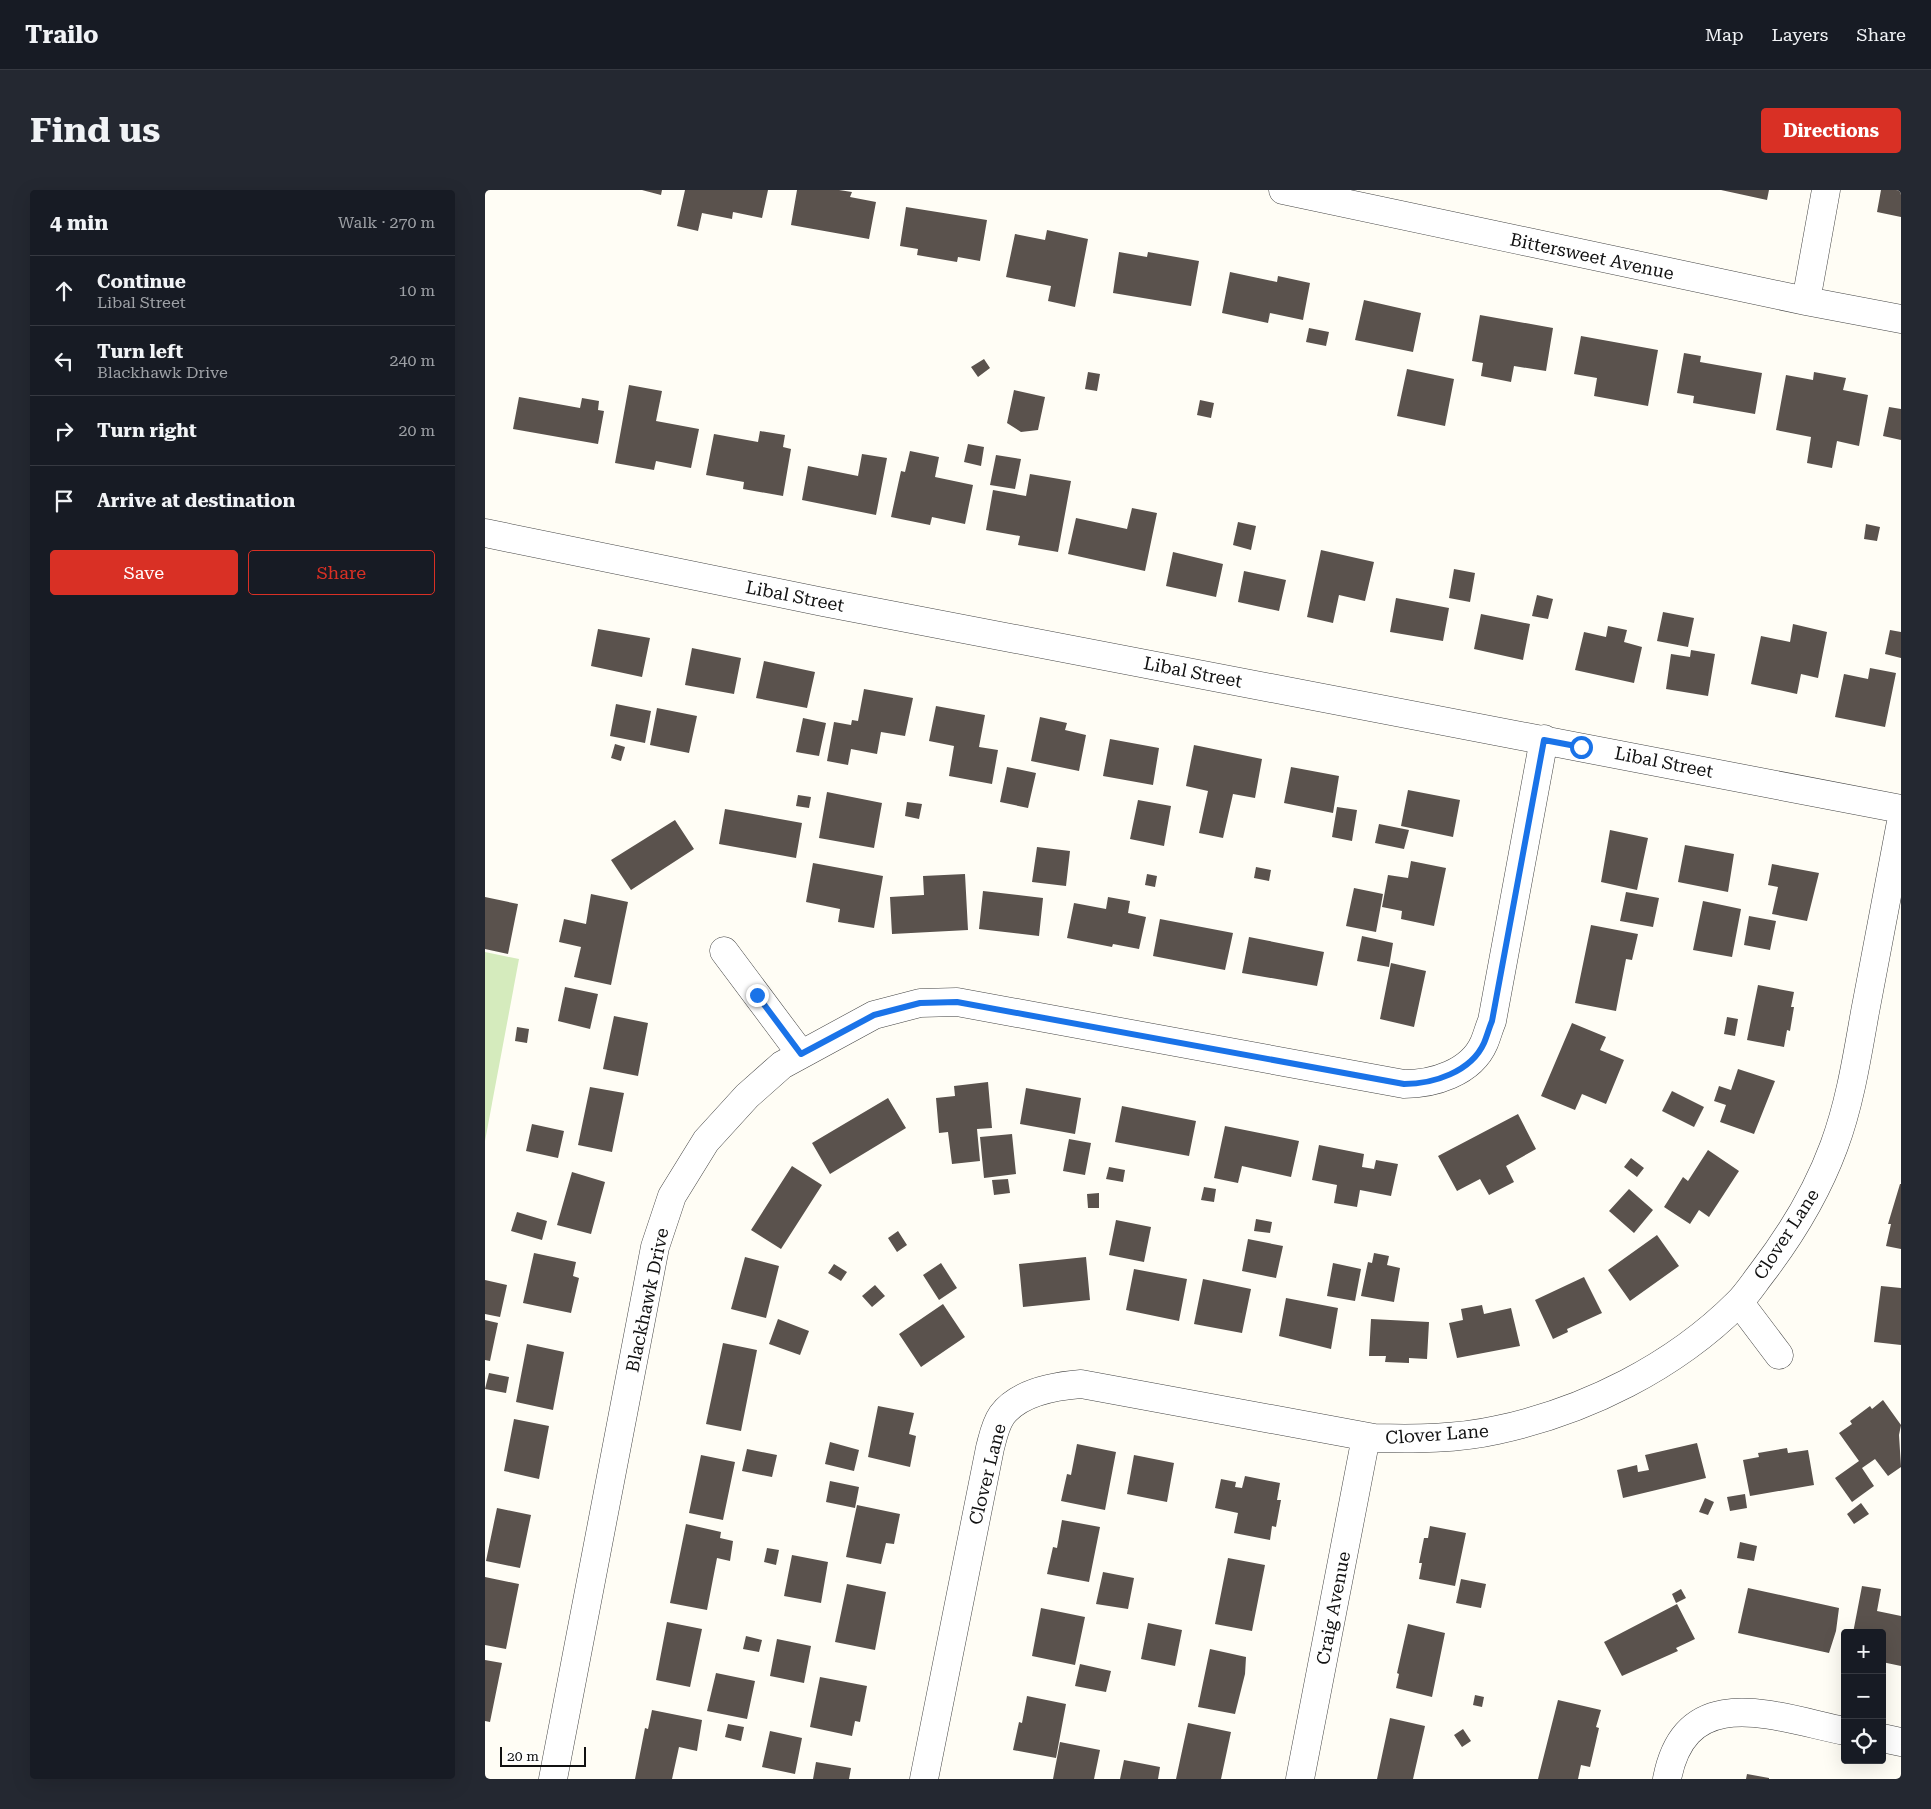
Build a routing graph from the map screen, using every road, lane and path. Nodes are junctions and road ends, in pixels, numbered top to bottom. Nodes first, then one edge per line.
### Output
1 (1283, 190) edge
2 (1826, 190) edge
3 (1806, 301) junction
4 (1901, 319) edge
5 (485, 534) edge
6 (1544, 740) junction
7 (1901, 809) edge
8 (1901, 822) edge
9 (724, 951) dead end
10 (801, 1054) junction
11 (1739, 1302) junction
12 (1779, 1355) dead end
13 (1366, 1436) junction
14 (1841, 1730) edge
15 (1886, 1739) edge
16 (1901, 1742) edge
17 (553, 1779) edge
18 (924, 1779) edge
19 (1300, 1779) edge
20 (1667, 1779) edge

1 - 3 street, Bittersweet Avenue
2 - 3 street
3 - 4 street, Bittersweet Avenue
5 - 6 street, Libal Street
6 - 7 street, Libal Street
6 - 10 street, Blackhawk Drive
8 - 11 street, Clover Lane
9 - 10 street
10 - 17 street, Blackhawk Drive
11 - 12 street
11 - 13 street, Clover Lane
13 - 18 street, Clover Lane
13 - 19 street, Craig Avenue
14 - 20 street
15 - 16 street

